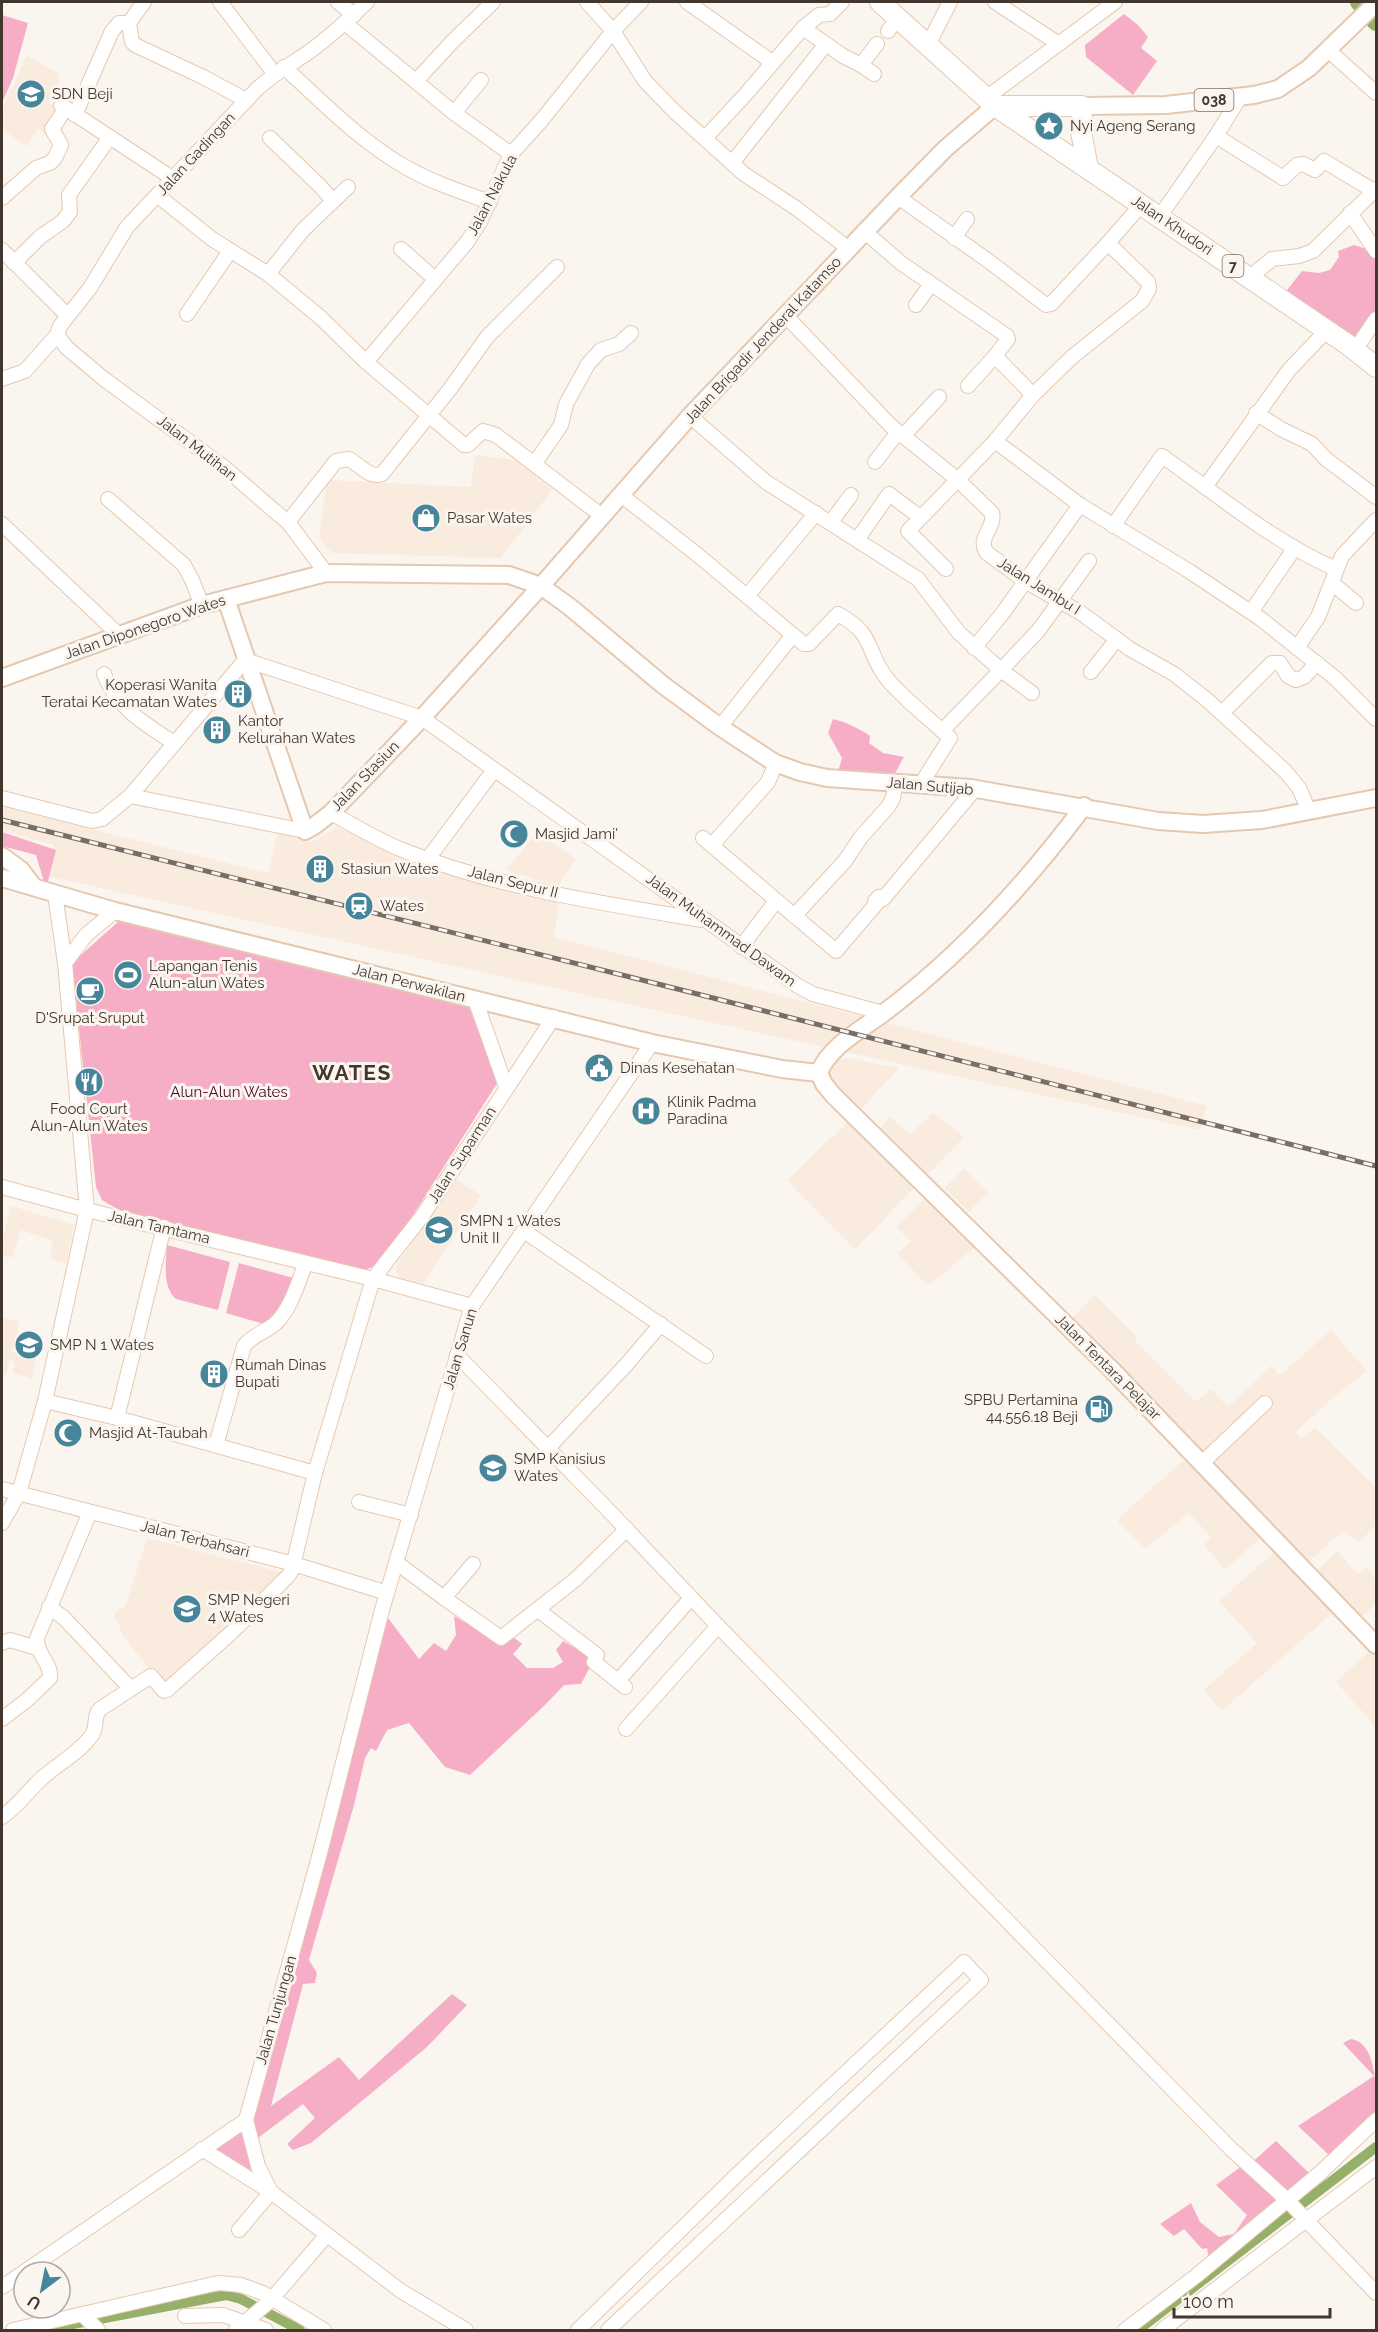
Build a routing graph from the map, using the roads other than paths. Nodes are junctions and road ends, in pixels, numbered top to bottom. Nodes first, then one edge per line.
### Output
1 (144, 2) edge
2 (220, 2) edge
3 (338, 2) edge
4 (368, 2) edge
5 (493, 2) edge
6 (587, 2) edge
7 (641, 2) edge
8 (687, 2) edge
9 (842, 2) edge
10 (880, 2) edge
11 (950, 2) edge
12 (995, 2) edge
13 (1115, 2) edge
14 (1376, 4) edge
15 (350, 19) junction
16 (129, 23) junction
17 (802, 28) junction
18 (613, 31) junction
19 (826, 44) junction
20 (877, 44) dead end
21 (1059, 44) junction
22 (928, 45) junction
23 (1329, 49) junction
24 (772, 62) junction
25 (861, 65) junction
26 (279, 70) junction
27 (874, 74) dead end
28 (481, 80) dead end
29 (417, 81) junction
30 (1377, 93) edge
31 (1240, 97) junction
32 (246, 100) junction
33 (991, 102) junction
34 (1082, 106) junction
35 (67, 109) junction
36 (454, 113) junction
37 (1216, 136) junction
38 (110, 137) junction
39 (270, 138) dead end
40 (705, 138) junction
41 (511, 154) junction
42 (732, 163) junction
43 (1088, 168) junction
44 (172, 178) junction
45 (348, 187) dead end
46 (1376, 190) edge
47 (157, 195) junction
48 (898, 197) junction
49 (2, 198) edge
50 (333, 201) junction
51 (490, 202) junction
52 (1142, 204) junction
53 (1350, 213) junction
54 (1160, 216) junction
55 (967, 219) dead end
56 (864, 231) junction
57 (954, 238) junction
58 (1108, 243) junction
59 (401, 249) dead end
60 (849, 249) junction
61 (2, 250) edge
62 (230, 251) junction
63 (1377, 251) edge
64 (14, 263) junction
65 (557, 267) dead end
66 (268, 274) junction
67 (1250, 277) junction
68 (435, 279) junction
69 (930, 284) junction
70 (916, 304) dead end
71 (187, 314) dead end
72 (67, 315) junction
73 (786, 316) junction
74 (1377, 319) edge
75 (1327, 330) junction
76 (631, 333) dead end
77 (57, 335) junction
78 (1355, 350) junction
79 (995, 356) junction
80 (366, 362) junction
81 (1377, 367) edge
82 (3, 375) edge
83 (968, 386) dead end
84 (1033, 395) junction
85 (939, 397) dead end
86 (1256, 413) junction
87 (429, 414) junction
88 (690, 416) junction
89 (901, 434) junction
90 (995, 441) junction
91 (875, 462) dead end
92 (535, 463) junction
93 (958, 480) junction
94 (1204, 487) junction
95 (621, 495) junction
96 (851, 495) dead end
97 (1377, 497) edge
98 (108, 499) dead end
99 (1080, 505) junction
100 (816, 513) junction
101 (602, 516) junction
102 (920, 517) junction
103 (1377, 520) edge
104 (288, 522) junction
105 (831, 522) junction
106 (1113, 526) junction
107 (3, 529) edge
108 (857, 540) junction
109 (1294, 549) junction
110 (1089, 561) dead end
111 (945, 569) dead end
112 (326, 573) junction
113 (1334, 576) junction
114 (1025, 581) junction
115 (541, 586) junction
116 (747, 596) junction
117 (226, 599) junction
118 (1060, 599) junction
119 (1356, 603) dead end
120 (202, 605) junction
121 (1251, 612) junction
122 (118, 634) junction
123 (793, 635) junction
124 (1117, 639) junction
125 (974, 648) junction
126 (1297, 648) junction
127 (245, 660) junction
128 (1317, 663) junction
129 (1001, 670) junction
130 (1091, 672) dead end
131 (104, 674) dead end
132 (2, 676) edge
133 (1032, 693) dead end
134 (1222, 713) junction
135 (1375, 716) edge
136 (422, 718) junction
137 (720, 727) junction
138 (942, 731) junction
139 (174, 743) junction
140 (776, 763) junction
141 (494, 770) junction
142 (896, 782) junction
143 (921, 784) junction
144 (975, 789) junction
145 (130, 796) junction
146 (2, 798) edge
147 (1377, 798) edge
148 (1084, 806) junction
149 (1309, 811) junction
150 (331, 813) junction
151 (305, 831) junction
152 (2, 856) edge
153 (427, 860) junction
154 (2, 878) edge
155 (34, 887) junction
156 (55, 894) junction
157 (776, 901) junction
158 (115, 911) junction
159 (794, 916) junction
160 (705, 920) junction
161 (741, 947) junction
162 (64, 963) junction
163 (475, 999) junction
164 (884, 1013) junction
165 (554, 1017) junction
166 (651, 1043) junction
167 (819, 1073) junction
168 (507, 1087) junction
169 (2, 1187) edge
170 (87, 1210) junction
171 (164, 1227) junction
172 (524, 1230) junction
173 (306, 1263) junction
174 (373, 1279) junction
175 (472, 1306) junction
176 (661, 1324) junction
177 (457, 1355) junction
178 (706, 1356) dead end
179 (45, 1401) junction
180 (1265, 1403) dead end
181 (117, 1418) junction
182 (216, 1445) junction
183 (548, 1448) junction
184 (1202, 1463) junction
185 (315, 1473) junction
186 (2, 1489) edge
187 (19, 1493) junction
188 (359, 1502) dead end
189 (90, 1512) junction
190 (411, 1515) junction
191 (2, 1523) edge
192 (627, 1529) junction
193 (397, 1563) junction
194 (294, 1564) junction
195 (473, 1564) dead end
196 (387, 1593) junction
197 (444, 1598) junction
198 (692, 1598) junction
199 (49, 1607) junction
200 (538, 1610) junction
201 (718, 1626) junction
202 (2, 1643) edge
203 (1377, 1645) edge
204 (37, 1648) junction
205 (131, 1689) junction
206 (2, 1719) edge
207 (626, 1729) dead end
208 (2, 1817) edge
209 (843, 2076) junction
210 (861, 2094) junction
211 (246, 2120) junction
212 (1375, 2123) edge
213 (202, 2149) junction
214 (1377, 2167) edge
215 (271, 2192) junction
216 (1289, 2203) junction
217 (1305, 2219) junction
218 (239, 2229) dead end
219 (326, 2236) junction
220 (2, 2287) edge
221 (1377, 2293) edge
222 (271, 2300) junction
223 (83, 2316) junction
224 (185, 2316) dead end
225 (245, 2323) edge
226 (13, 2331) edge
227 (98, 2331) edge
228 (266, 2331) edge
229 (324, 2331) edge
230 (466, 2331) edge
231 (578, 2331) edge
232 (608, 2331) edge
233 (1125, 2331) edge
234 (1162, 2331) edge

1 - 16 street
2 - 26 street
3 - 15 street
4 - 15 street, Jalan Gadingan
5 - 29 street
6 - 18 street
7 - 18 street, Jalan Nakula
8 - 24 street
9 - 17 street
10 - 22 highway, 7
11 - 22 street
12 - 21 street
13 - 21 street
14 - 23 main road, 038
15 - 26 street, Jalan Gadingan
15 - 29 street
16 - 32 street
16 - 35 street
17 - 19 street
17 - 24 street
18 - 40 street
18 - 41 street, Jalan Nakula
19 - 25 street
19 - 42 street
20 - 25 street
21 - 33 street
22 - 33 highway, 7
23 - 30 street
23 - 31 main road, 038
24 - 40 street
25 - 27 street
26 - 32 street, Jalan Gadingan
26 - 51 street
28 - 36 street
29 - 36 street
31 - 34 main road, 038
31 - 37 street
32 - 44 street, Jalan Gadingan
33 - 34 highway
33 - 43 highway, Jalan Khudori / 7
33 - 48 main road, Jalan Brigadir Jenderal Katamso
34 - 43 highway
35 - 38 street
35 - 49 street
36 - 41 street
37 - 46 street
37 - 54 street
38 - 44 street
38 - 64 street
39 - 50 street
40 - 42 street
41 - 51 street, Jalan Nakula
42 - 60 street
43 - 52 highway, Jalan Khudori / 7
44 - 47 street, Jalan Gadingan
45 - 50 street
46 - 53 street
47 - 62 street
47 - 72 street, Jalan Gadingan
48 - 56 main road, Jalan Brigadir Jenderal Katamso
48 - 57 street
50 - 66 street
51 - 68 street, Jalan Nakula
52 - 54 highway, Jalan Khudori / 7
52 - 58 street
53 - 63 street
53 - 67 street
54 - 67 highway, Jalan Khudori / 7
55 - 57 street
56 - 60 main road, Jalan Brigadir Jenderal Katamso
56 - 69 street
57 - 58 street
58 - 84 street
59 - 68 street
60 - 73 main road, Jalan Brigadir Jenderal Katamso
61 - 64 street
62 - 66 street
62 - 71 street
64 - 72 street
65 - 87 street
66 - 80 street
67 - 75 highway, Jalan Khudori / 7
68 - 80 street, Jalan Nakula
69 - 70 street
69 - 79 street
72 - 77 street, Jalan Gadingan
73 - 88 main road, Jalan Brigadir Jenderal Katamso
73 - 89 street, Jalan Jambu I
74 - 78 street
75 - 78 highway, Jalan Khudori / 7
75 - 86 street
76 - 92 street
77 - 82 street, Jalan Gadingan
77 - 104 street, Jalan Mutihan
78 - 81 highway, Jalan Khudori / 7
79 - 83 street
79 - 84 street
80 - 87 street
84 - 90 street
85 - 89 street
86 - 94 street
86 - 97 street
87 - 92 street
87 - 104 street
88 - 95 main road, Jalan Brigadir Jenderal Katamso
88 - 100 street
89 - 91 street
89 - 93 street, Jalan Jambu I
90 - 93 street
90 - 99 street
92 - 101 street
93 - 102 street
93 - 114 street, Jalan Jambu I
94 - 106 street
94 - 109 street
95 - 101 main road, Jalan Brigadir Jenderal Katamso
95 - 116 street
96 - 105 street
98 - 120 street
99 - 106 street
99 - 114 street
100 - 105 street
100 - 116 street
101 - 115 main road, Jalan Brigadir Jenderal Katamso
102 - 108 street
102 - 111 street
103 - 113 street
104 - 112 street, Jalan Mutihan
105 - 108 street
106 - 121 street
107 - 122 street
108 - 125 street
109 - 113 street
109 - 121 street
110 - 118 street
112 - 115 main road, Jalan Diponegoro Wates
112 - 117 main road, Jalan Diponegoro Wates
113 - 119 street
113 - 126 street
114 - 118 street, Jalan Jambu I
114 - 125 street
115 - 136 main road, Jalan Stasiun
115 - 137 main road, Jalan Sutijab
116 - 123 street
117 - 120 main road, Jalan Diponegoro Wates
117 - 127 main road
118 - 124 street, Jalan Jambu I
118 - 129 street
120 - 122 main road, Jalan Diponegoro Wates
121 - 126 street
122 - 132 main road, Jalan Diponegoro Wates
123 - 137 street
123 - 138 street
124 - 130 street
124 - 134 street, Jalan Jambu I
125 - 129 street
126 - 128 street
127 - 136 street, Jalan Muhammad Dawam
127 - 139 street
127 - 151 main road
128 - 134 street
128 - 135 street
129 - 133 street
129 - 138 street
131 - 139 street
134 - 149 street, Jalan Jambu I
136 - 141 street, Jalan Muhammad Dawam
136 - 150 main road, Jalan Stasiun
137 - 140 main road, Jalan Sutijab
138 - 143 street
139 - 145 street
140 - 142 main road, Jalan Sutijab
140 - 157 street
141 - 153 street
141 - 160 street, Jalan Muhammad Dawam
142 - 143 main road, Jalan Sutijab
142 - 159 street
143 - 144 main road, Jalan Sutijab
144 - 148 main road, Jalan Sutijab
144 - 159 street
145 - 146 street
145 - 151 street
147 - 149 main road, Jalan Sutijab
148 - 149 main road, Jalan Sutijab
148 - 164 main road
150 - 151 main road, Jalan Stasiun
150 - 153 street, Jalan Sepur II
152 - 155 main road
153 - 160 street, Jalan Sepur II
154 - 155 main road, Jalan Perwakilan
155 - 156 main road, Jalan Perwakilan
156 - 158 main road, Jalan Perwakilan
156 - 162 street, Jalan Tamtama
157 - 159 street
157 - 161 street
158 - 162 street
158 - 163 main road, Jalan Perwakilan
160 - 161 street, Jalan Muhammad Dawam
161 - 164 street, Jalan Muhammad Dawam
162 - 170 street, Jalan Tamtama
163 - 165 main road, Jalan Perwakilan
163 - 168 street
164 - 167 main road
165 - 166 main road, Jalan Perwakilan
165 - 168 street, Jalan Suparman
166 - 167 main road, Jalan Perwakilan
166 - 172 street, Jalan Sanun
167 - 184 main road, Jalan Tentara Pelajar
168 - 174 street, Jalan Suparman
169 - 170 street
170 - 171 street, Jalan Tamtama
170 - 179 street
171 - 173 street, Jalan Tamtama
171 - 181 street
172 - 175 street, Jalan Sanun
172 - 176 street
173 - 174 street, Jalan Tamtama
173 - 182 street
174 - 175 street, Jalan Tamtama
174 - 185 street
175 - 177 street, Jalan Sanun
176 - 178 street
176 - 183 street
177 - 183 street
177 - 190 street, Jalan Sanun
179 - 181 street
179 - 187 street
180 - 184 street
181 - 182 street
182 - 185 street
183 - 192 street
184 - 203 main road, Jalan Tentara Pelajar
185 - 194 street
186 - 187 street, Jalan Terbahsari
187 - 189 street, Jalan Terbahsari
187 - 191 street
188 - 190 street
189 - 194 street, Jalan Terbahsari
189 - 199 street
190 - 193 street, Jalan Sanun
192 - 198 street
192 - 200 street
193 - 196 street, Jalan Sanun
193 - 197 street
194 - 196 street, Jalan Terbahsari
194 - 205 street
195 - 197 street
196 - 211 street, Jalan Tunjungan
197 - 200 street
198 - 200 street
198 - 201 street
199 - 204 street
199 - 205 street
201 - 207 street
201 - 216 street
202 - 204 street
204 - 206 street
205 - 208 street
209 - 210 street
209 - 210 street
209 - 231 street
210 - 232 street
211 - 213 street
211 - 215 street
212 - 216 street
213 - 215 street
213 - 220 street
214 - 217 street
215 - 218 street
215 - 219 street
216 - 217 street
216 - 233 street
217 - 221 street
217 - 234 street
219 - 222 street
219 - 230 street
222 - 223 street
222 - 225 street
222 - 229 street
223 - 226 street
223 - 227 street
224 - 225 street
225 - 228 street

